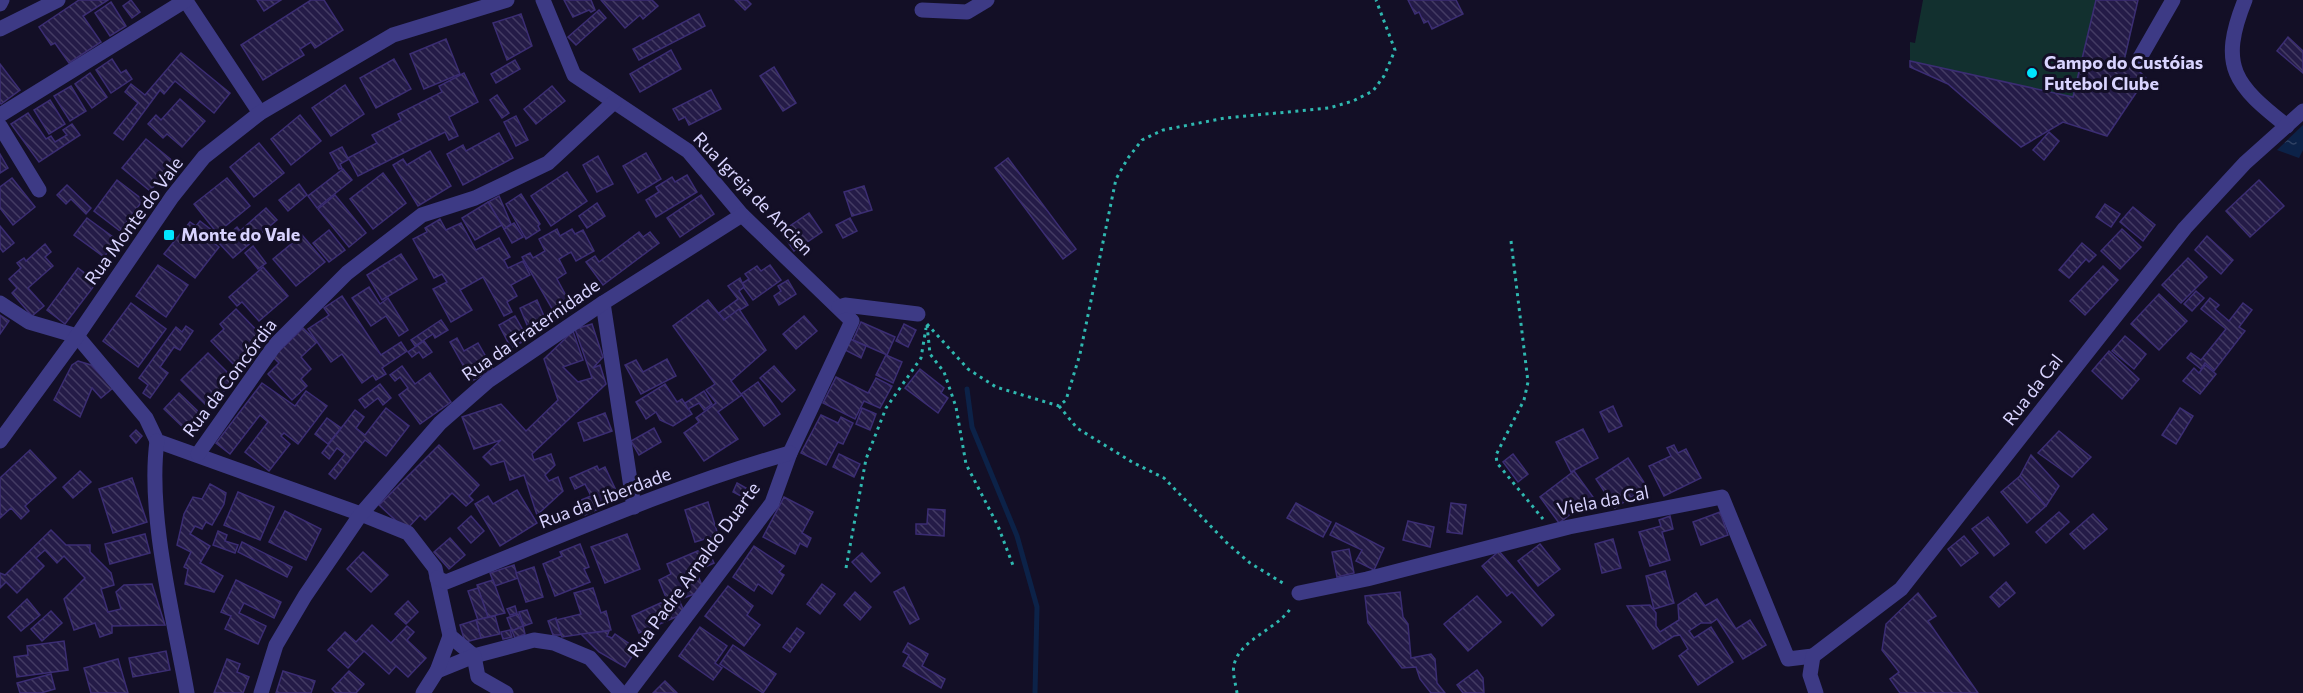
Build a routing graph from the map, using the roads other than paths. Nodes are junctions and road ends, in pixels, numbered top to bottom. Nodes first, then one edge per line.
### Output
1 (58, 0) edge
2 (186, 0) edge
3 (507, 0) edge
4 (543, 0) edge
5 (987, 0) edge
6 (2173, 0) edge
7 (2245, 0) edge
8 (922, 10) dead end
9 (0, 29) edge
10 (2138, 61) dead end
11 (614, 102) junction
12 (2303, 111) edge
13 (260, 113) junction
14 (0, 115) edge
15 (0, 126) edge
16 (2287, 126) junction
17 (39, 190) dead end
18 (742, 215) junction
19 (0, 303) edge
20 (603, 303) junction
21 (839, 307) junction
22 (922, 319) road end
23 (77, 336) junction
24 (0, 441) edge
25 (156, 441) junction
26 (790, 453) junction
27 (198, 454) junction
28 (634, 507) junction
29 (361, 513) junction
30 (437, 578) junction
31 (1299, 593) road end
32 (450, 636) junction
33 (474, 656) junction
34 (1813, 656) junction
35 (437, 671) junction
36 (187, 693) edge
37 (261, 693) edge
38 (423, 693) edge
39 (506, 693) edge
40 (621, 693) edge
41 (628, 693) edge
42 (1816, 693) edge

1 - 9 street
2 - 13 street
2 - 14 street
3 - 13 street, Rua Monte do Vale
4 - 11 street, Rua Igreja de Ancien
5 - 8 street
6 - 10 street
7 - 16 street
11 - 18 street, Rua Igreja de Ancien
11 - 27 street, Rua da Concórdia
12 - 16 street, Rua da Cal
13 - 23 street, Rua Monte do Vale
15 - 17 street
16 - 34 street, Rua da Cal
18 - 20 street, Rua da Fraternidade
18 - 21 street, Rua Igreja de Ancien
19 - 23 street
20 - 28 street
20 - 29 street, Rua da Fraternidade
21 - 22 street
21 - 26 street, Rua Padre Arnaldo Duarte
23 - 24 street, Rua Monte do Vale
23 - 25 street
25 - 27 street
25 - 36 street
26 - 28 street, Rua da Liberdade
26 - 41 street, Rua Padre Arnaldo Duarte
27 - 29 street
28 - 30 street, Rua da Liberdade
29 - 30 street
29 - 37 street, Rua da Fraternidade
30 - 32 street
31 - 34 street, Viela da Cal
32 - 33 street
32 - 35 street
33 - 35 street
33 - 39 street
33 - 40 street
34 - 42 street
35 - 38 street

